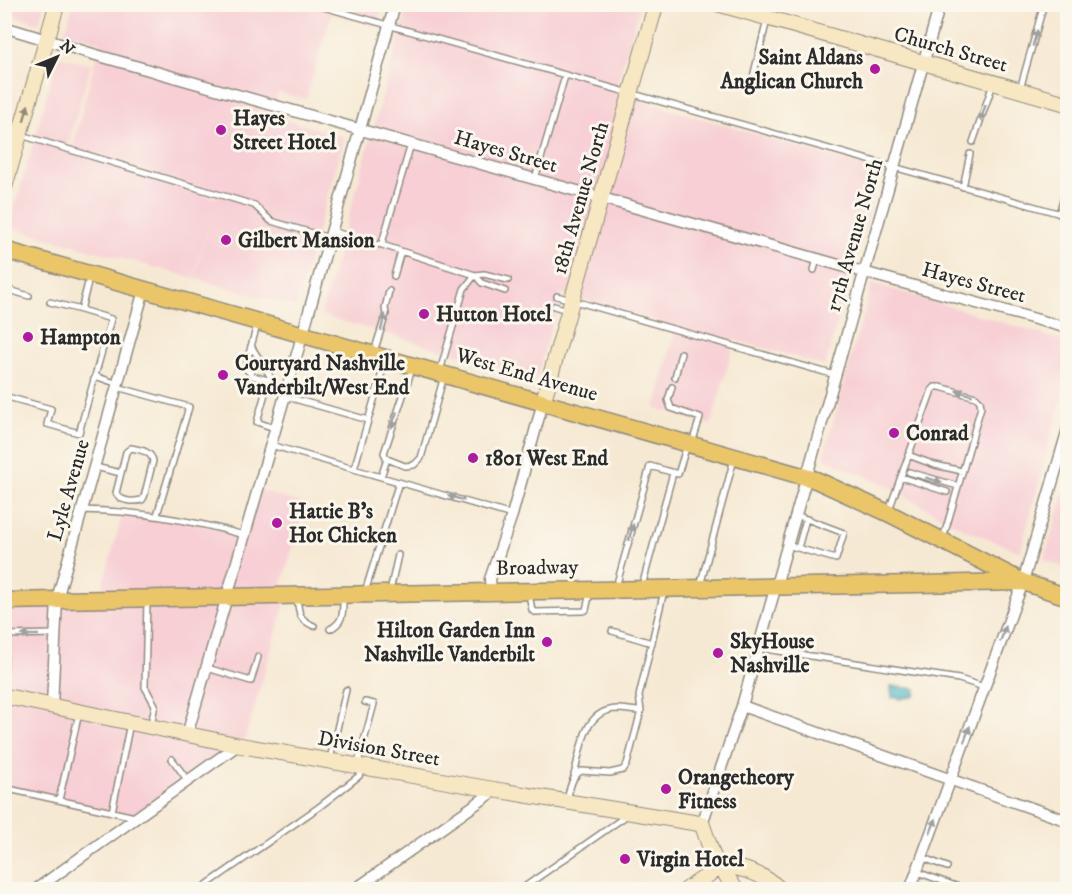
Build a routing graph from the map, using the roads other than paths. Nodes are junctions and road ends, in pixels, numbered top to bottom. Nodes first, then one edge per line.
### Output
1 (57, 4) edge
2 (313, 4) edge
3 (395, 4) edge
4 (656, 4) edge
5 (719, 4) edge
6 (940, 4) edge
7 (1044, 4) edge
8 (767, 18) junction
9 (389, 26) junction
10 (4, 27) edge
11 (47, 41) junction
12 (924, 62) junction
13 (565, 76) junction
14 (753, 77) dead end
15 (993, 83) junction
16 (1020, 90) junction
17 (632, 93) junction
18 (1068, 104) edge
19 (4, 130) edge
20 (360, 130) junction
21 (20, 135) junction
22 (973, 142) dead end
23 (411, 144) junction
24 (970, 154) dead end
25 (894, 167) junction
26 (535, 179) junction
27 (963, 187) junction
28 (4, 189) edge
29 (1065, 192) dead end
30 (602, 198) junction
31 (1059, 214) junction
32 (1068, 216) edge
33 (330, 234) junction
34 (379, 244) junction
35 (4, 250) edge
36 (401, 251) junction
37 (863, 272) junction
38 (90, 274) junction
39 (475, 274) junction
40 (394, 276) dead end
41 (508, 280) dead end
42 (144, 290) junction
43 (389, 291) dead end
44 (505, 291) dead end
45 (4, 294) edge
46 (29, 296) dead end
47 (557, 296) dead end
48 (50, 302) dead end
49 (554, 306) dead end
50 (571, 306) junction
51 (81, 310) junction
52 (258, 321) junction
53 (1068, 328) edge
54 (303, 333) junction
55 (251, 346) junction
56 (681, 353) dead end
57 (380, 355) junction
58 (413, 365) junction
59 (442, 373) junction
60 (835, 375) junction
61 (95, 376) junction
62 (675, 377) dead end
63 (268, 380) junction
64 (118, 385) junction
65 (672, 387) dead end
66 (4, 396) edge
67 (284, 396) junction
68 (543, 402) junction
69 (368, 420) junction
70 (274, 428) junction
71 (1068, 429) edge
72 (270, 444) junction
73 (689, 444) junction
74 (1065, 447) edge
75 (908, 456) junction
76 (735, 457) junction
77 (387, 459) junction
78 (95, 467) junction
79 (354, 469) junction
80 (962, 471) junction
81 (909, 472) dead end
82 (121, 473) junction
83 (673, 473) junction
84 (381, 477) junction
85 (806, 477) junction
86 (901, 477) junction
87 (399, 482) junction
88 (958, 486) junction
89 (947, 492) dead end
90 (82, 510) junction
91 (888, 513) junction
92 (512, 514) junction
93 (157, 515) junction
94 (801, 517) junction
95 (244, 535) junction
96 (1068, 537) edge
97 (943, 541) junction
98 (793, 547) junction
99 (1068, 551) edge
100 (398, 555) dead end
101 (1023, 582) junction
102 (776, 586) junction
103 (700, 587) junction
104 (615, 588) junction
105 (642, 588) junction
106 (665, 588) junction
107 (591, 589) junction
108 (529, 590) junction
109 (491, 591) junction
110 (390, 592) junction
111 (364, 593) junction
112 (343, 594) junction
113 (297, 596) junction
114 (226, 597) junction
115 (1068, 597) edge
116 (147, 598) junction
117 (57, 599) junction
118 (5, 601) edge
119 (314, 626) dead end
120 (330, 628) dead end
121 (612, 631) dead end
122 (56, 634) junction
123 (5, 635) edge
124 (652, 643) junction
125 (759, 648) junction
126 (258, 657) dead end
127 (207, 668) junction
128 (4, 672) edge
129 (984, 687) junction
130 (346, 690) dead end
131 (4, 696) edge
132 (365, 702) dead end
133 (52, 705) junction
134 (742, 706) junction
135 (79, 711) junction
136 (641, 711) junction
137 (130, 722) junction
138 (150, 726) junction
139 (187, 735) junction
140 (238, 745) junction
141 (172, 759) dead end
142 (330, 760) junction
143 (360, 766) junction
144 (574, 777) junction
145 (188, 781) junction
146 (950, 781) junction
147 (5, 788) edge
148 (496, 790) junction
149 (59, 800) junction
150 (567, 801) junction
151 (112, 812) junction
152 (632, 812) junction
153 (136, 818) junction
154 (1068, 821) edge
155 (702, 824) junction
156 (921, 857) junction
157 (720, 867) junction
158 (948, 867) dead end
159 (916, 872) junction
160 (35, 890) edge
161 (199, 890) edge
162 (354, 890) edge
163 (520, 890) edge
164 (686, 890) edge
165 (736, 890) edge
166 (781, 890) edge
167 (910, 890) edge
168 (967, 890) edge

1 - 11 main road
2 - 9 lane
3 - 9 street
4 - 17 main road, 18th Avenue North
5 - 8 main road, Church Street
6 - 12 street, 17th Avenue North
16 -> 7 lane
8 - 12 main road, Church Street
8 - 14 lane
9 - 13 lane
9 - 20 street
10 - 11 street, Hayes Street
11 - 20 street, Hayes Street
21 -> 11 main road
12 - 15 main road, Church Street
12 - 25 street, 17th Avenue North
13 - 17 lane
13 - 26 lane
15 - 16 main road, Church Street
15 -> 22 lane
16 - 18 main road, Church Street
17 - 25 lane
17 - 30 main road, 18th Avenue North
19 - 21 lane
20 - 23 street, Hayes Street
20 - 33 street
21 - 28 main road
21 - 33 lane
23 - 26 street, Hayes Street
23 - 34 lane
24 - 27 lane
25 - 27 lane
25 - 37 street, 17th Avenue North
26 - 30 street, Hayes Street
27 - 31 lane
29 - 31 lane
30 - 37 street, Hayes Street
30 - 50 main road, 18th Avenue North
31 - 32 lane
33 - 34 lane
33 - 54 street
34 - 36 lane
35 - 38 main road, West End Avenue
36 - 39 lane
36 - 40 lane
37 - 53 street, Hayes Street
37 - 60 street, 17th Avenue North
38 - 42 main road, West End Avenue
38 - 51 lane
39 - 41 lane
39 - 44 lane
39 - 59 lane
42 - 52 main road, West End Avenue
42 - 64 street, Lyle Avenue
57 -> 43 lane
45 - 46 lane
47 - 50 lane
48 - 51 lane
49 - 50 lane
50 - 60 lane
50 - 68 main road, 18th Avenue North
51 - 61 lane
52 - 54 main road, West End Avenue
52 - 55 lane
54 - 57 main road, West End Avenue
54 - 67 street
55 - 63 lane
55 - 63 lane
56 - 62 lane
57 - 58 main road, West End Avenue
57 - 69 lane
58 - 59 main road, West End Avenue
58 -> 77 lane
59 - 68 main road, West End Avenue
59 - 77 lane
60 - 85 street, 17th Avenue North
61 - 64 lane
61 - 66 lane
63 - 70 lane
64 - 78 street, Lyle Avenue
64 - 93 lane
65 - 73 lane
67 - 69 lane
67 - 70 street
68 - 73 main road, West End Avenue
68 - 92 street
69 - 79 lane
70 - 72 street
71 - 74 street
72 - 79 lane
72 - 95 street
73 - 76 main road, West End Avenue
73 - 83 lane
74 - 101 street
75 - 80 lane
80 -> 75 lane
75 - 86 lane
76 - 85 main road, West End Avenue
76 - 103 lane
77 - 84 lane
78 - 82 lane
78 - 90 street, Lyle Avenue
79 - 84 lane
80 - 88 lane
81 -> 88 lane
82 - 82 lane
104 -> 83 lane
83 - 105 lane
84 - 87 lane
85 - 91 main road, West End Avenue
85 - 94 street, 17th Avenue North
86 - 89 lane
86 - 91 lane
92 -> 87 lane
87 - 111 lane
88 - 97 lane
90 - 93 lane
90 - 117 street, Lyle Avenue
91 - 97 main road, West End Avenue
92 - 109 street
93 - 95 lane
94 - 98 street, 17th Avenue North
94 - 98 lane
95 - 114 street
96 - 99 lane
97 - 101 main road, West End Avenue
98 - 102 street, 17th Avenue North
100 - 110 lane
101 - 102 main road, Broadway
101 - 115 main road, Broadway
129 -> 101 street
102 - 103 main road, Broadway
102 - 125 street, 17th Avenue North
103 - 106 main road, Broadway
104 - 105 main road, Broadway
104 - 107 main road, Broadway
105 - 106 main road, Broadway
106 - 124 lane
107 - 108 main road, Broadway
107 - 108 lane
108 - 109 main road, Broadway
109 - 110 main road, Broadway
110 - 111 main road, Broadway
111 - 112 main road, Broadway
112 - 113 main road, Broadway
112 - 120 lane
113 - 114 main road, Broadway
113 - 119 lane
114 - 116 main road, Broadway
114 - 127 street
116 - 117 main road, Broadway
116 - 138 lane
117 - 118 main road, Broadway
117 - 122 street, Lyle Avenue
118 - 123 lane
121 - 124 lane
122 -> 123 lane
122 - 133 street, Lyle Avenue
123 - 128 lane
124 - 136 lane
125 - 129 lane
125 - 134 street, 17th Avenue North
126 - 127 lane
127 - 139 street
146 -> 129 street
130 - 142 lane
131 - 133 main road, Division Street
132 - 143 lane
133 - 135 main road, Division Street
134 - 146 street
134 - 155 street, 17th Avenue North
135 - 137 main road, Division Street
135 - 149 lane
136 - 144 lane
136 - 144 lane
137 - 138 main road, Division Street
137 - 151 lane
138 - 139 main road, Division Street
139 - 140 main road, Division Street
140 - 142 main road, Division Street
140 - 145 street
141 - 145 lane
142 - 143 main road, Division Street
143 - 148 main road, Division Street
143 - 161 lane
144 - 150 lane
145 - 153 street
146 - 154 street
156 -> 146 street
147 - 149 lane
148 - 150 main road, Division Street
148 - 162 street
149 - 151 lane
150 - 152 main road, Division Street
151 - 153 lane
152 - 155 main road, Division Street
152 - 163 lane
153 - 160 street
155 - 157 main road
156 - 158 lane
156 - 159 street
157 - 164 main road
157 - 165 main road
157 - 166 main road
159 - 167 street
159 - 168 lane

